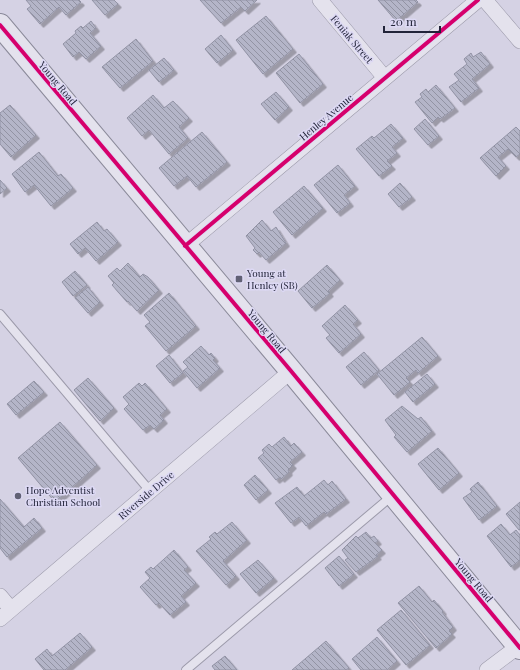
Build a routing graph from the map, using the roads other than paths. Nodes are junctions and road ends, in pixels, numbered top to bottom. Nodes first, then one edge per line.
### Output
1 (320, 0) edge
2 (478, 0) edge
3 (486, 0) edge
4 (0, 25) edge
5 (520, 41) edge
6 (385, 78) junction
7 (185, 246) junction
8 (0, 314) edge
9 (291, 371) junction
10 (150, 492) junction
11 (393, 494) junction
12 (0, 596) edge
13 (6, 614) edge
14 (520, 646) edge
15 (186, 670) edge
16 (487, 670) edge

1 - 6 street, Feniak Street
2 - 6 street, Henley Avenue
3 - 5 street
4 - 7 street, Young Road
6 - 7 street, Henley Avenue
7 - 9 street, Young Road
8 - 10 lane
9 - 10 street, Riverside Drive
9 - 11 street, Young Road
10 - 13 street, Riverside Drive
11 - 14 street, Young Road
11 - 15 lane
12 - 13 street
14 - 16 street

